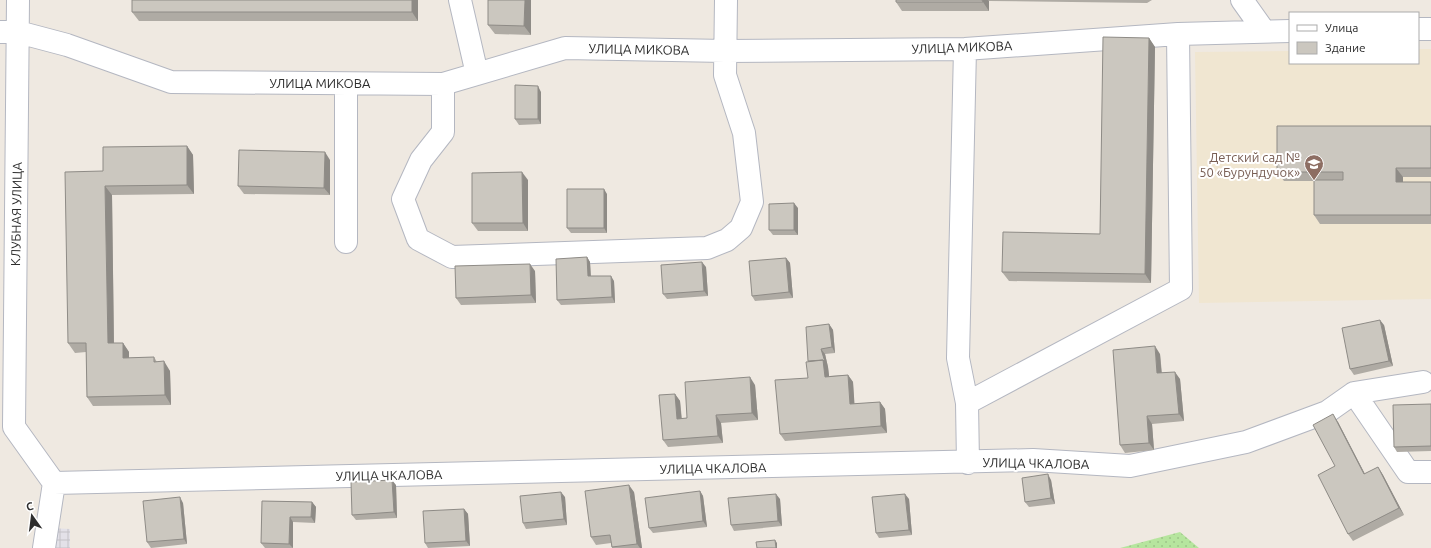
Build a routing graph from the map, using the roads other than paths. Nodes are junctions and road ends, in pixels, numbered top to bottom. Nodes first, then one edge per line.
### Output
1 (18, 0) edge
2 (460, 0) edge
3 (726, 0) edge
4 (1242, 0) edge
5 (1419, 29) edge
6 (1431, 29) edge
7 (1264, 31) junction
8 (1289, 31) edge
9 (9, 32) edge
10 (1178, 34) junction
11 (965, 49) junction
12 (725, 51) junction
13 (477, 74) junction
14 (346, 84) junction
15 (443, 84) junction
16 (346, 242) dead end
17 (1422, 382) dead end
18 (1354, 393) junction
19 (968, 403) junction
20 (968, 463) junction
21 (1431, 472) edge
22 (54, 483) junction
23 (44, 548) edge

1 - 9 street, КЛУБНАЯ УЛИЦА
2 - 13 street
3 - 12 street
4 - 7 street
5 - 6 street
7 - 8 street, УЛИЦА МИКОВА
7 - 10 street, УЛИЦА МИКОВА
9 - 14 street, УЛИЦА МИКОВА
9 - 22 street, КЛУБНАЯ УЛИЦА
10 - 11 street, УЛИЦА МИКОВА
10 - 19 street
11 - 12 street, УЛИЦА МИКОВА
11 - 19 street
12 - 13 street, УЛИЦА МИКОВА
12 - 15 street
13 - 15 street, УЛИЦА МИКОВА
14 - 15 street, УЛИЦА МИКОВА
14 - 16 street
17 - 18 street, УЛИЦА ЧКАЛОВА
18 - 20 street, УЛИЦА ЧКАЛОВА
18 - 21 street
19 - 20 street
20 - 22 street, УЛИЦА ЧКАЛОВА
22 - 23 street

